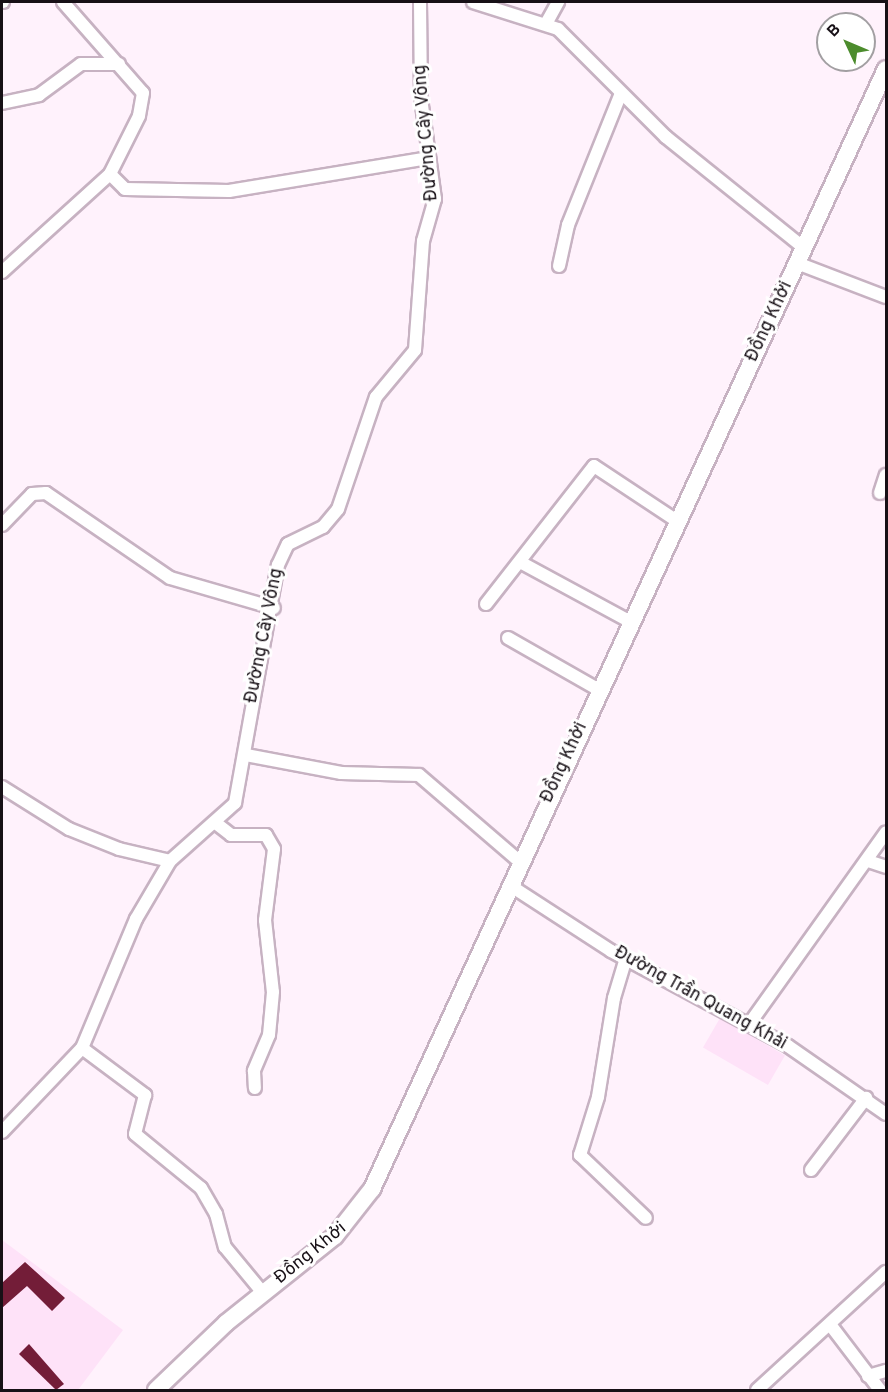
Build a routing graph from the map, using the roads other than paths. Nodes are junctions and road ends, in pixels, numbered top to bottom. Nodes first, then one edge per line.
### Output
1 (63, 2) edge
2 (420, 2) edge
3 (473, 2) edge
4 (558, 2) edge
5 (547, 22) junction
6 (119, 64) junction
7 (886, 69) edge
8 (621, 93) junction
9 (2, 103) edge
10 (429, 158) junction
11 (110, 174) junction
12 (804, 248) junction
13 (797, 263) junction
14 (559, 266) dead end
15 (2, 272) edge
16 (886, 297) edge
17 (886, 475) edge
18 (880, 493) dead end
19 (677, 521) junction
20 (2, 525) edge
21 (520, 562) junction
22 (486, 604) dead end
23 (274, 608) junction
24 (630, 622) junction
25 (508, 638) dead end
26 (599, 690) junction
27 (246, 755) junction
28 (3, 792) edge
29 (217, 824) junction
30 (886, 832) edge
31 (170, 861) junction
32 (868, 861) junction
33 (520, 862) junction
34 (886, 867) edge
35 (511, 886) junction
36 (626, 958) junction
37 (750, 1023) junction
38 (82, 1048) junction
39 (255, 1088) dead end
40 (866, 1098) junction
41 (886, 1114) edge
42 (2, 1132) edge
43 (812, 1170) dead end
44 (646, 1218) dead end
45 (886, 1272) edge
46 (263, 1293) junction
47 (832, 1327) junction
48 (886, 1371) edge
49 (868, 1376) junction
50 (156, 1390) edge
51 (757, 1390) edge
52 (880, 1390) edge

1 - 6 street
2 - 10 street, Đường Cây Vông
3 - 5 street
4 - 5 street
5 - 8 street
6 - 9 street
6 - 11 street
7 - 12 main road, Đồng Khởi
8 - 12 street
8 - 14 street
10 - 11 street
10 - 23 street, Đường Cây Vông
11 - 15 street
12 - 13 main road, Đồng Khởi
13 - 16 street
13 - 19 main road, Đồng Khởi
17 - 18 street
19 - 21 street
19 - 24 main road, Đồng Khởi
20 - 23 street
21 - 22 street
21 - 24 street
23 - 27 street, Đường Cây Vông
24 - 26 main road, Đồng Khởi
25 - 26 street
26 - 33 main road, Đồng Khởi
27 - 29 street, Đường Cây Vông
27 - 33 street
28 - 31 street
29 - 31 street, Đường Cây Vông
29 - 39 street
30 - 32 street
31 - 38 street, Đường Cây Vông
32 - 34 street
32 - 37 street
33 - 35 main road, Đồng Khởi
35 - 36 street, Đường Trần Quang Khải
35 - 46 main road, Đồng Khởi
36 - 37 street, Đường Trần Quang Khải
36 - 44 street
37 - 40 street, Đường Trần Quang Khải
38 - 42 street, Đường Cây Vông
38 - 46 street
40 - 41 street, Đường Trần Quang Khải
40 - 43 street
45 - 47 street
46 - 50 main road, Đồng Khởi
47 - 49 street
47 - 51 street
48 - 49 street
49 - 52 street

